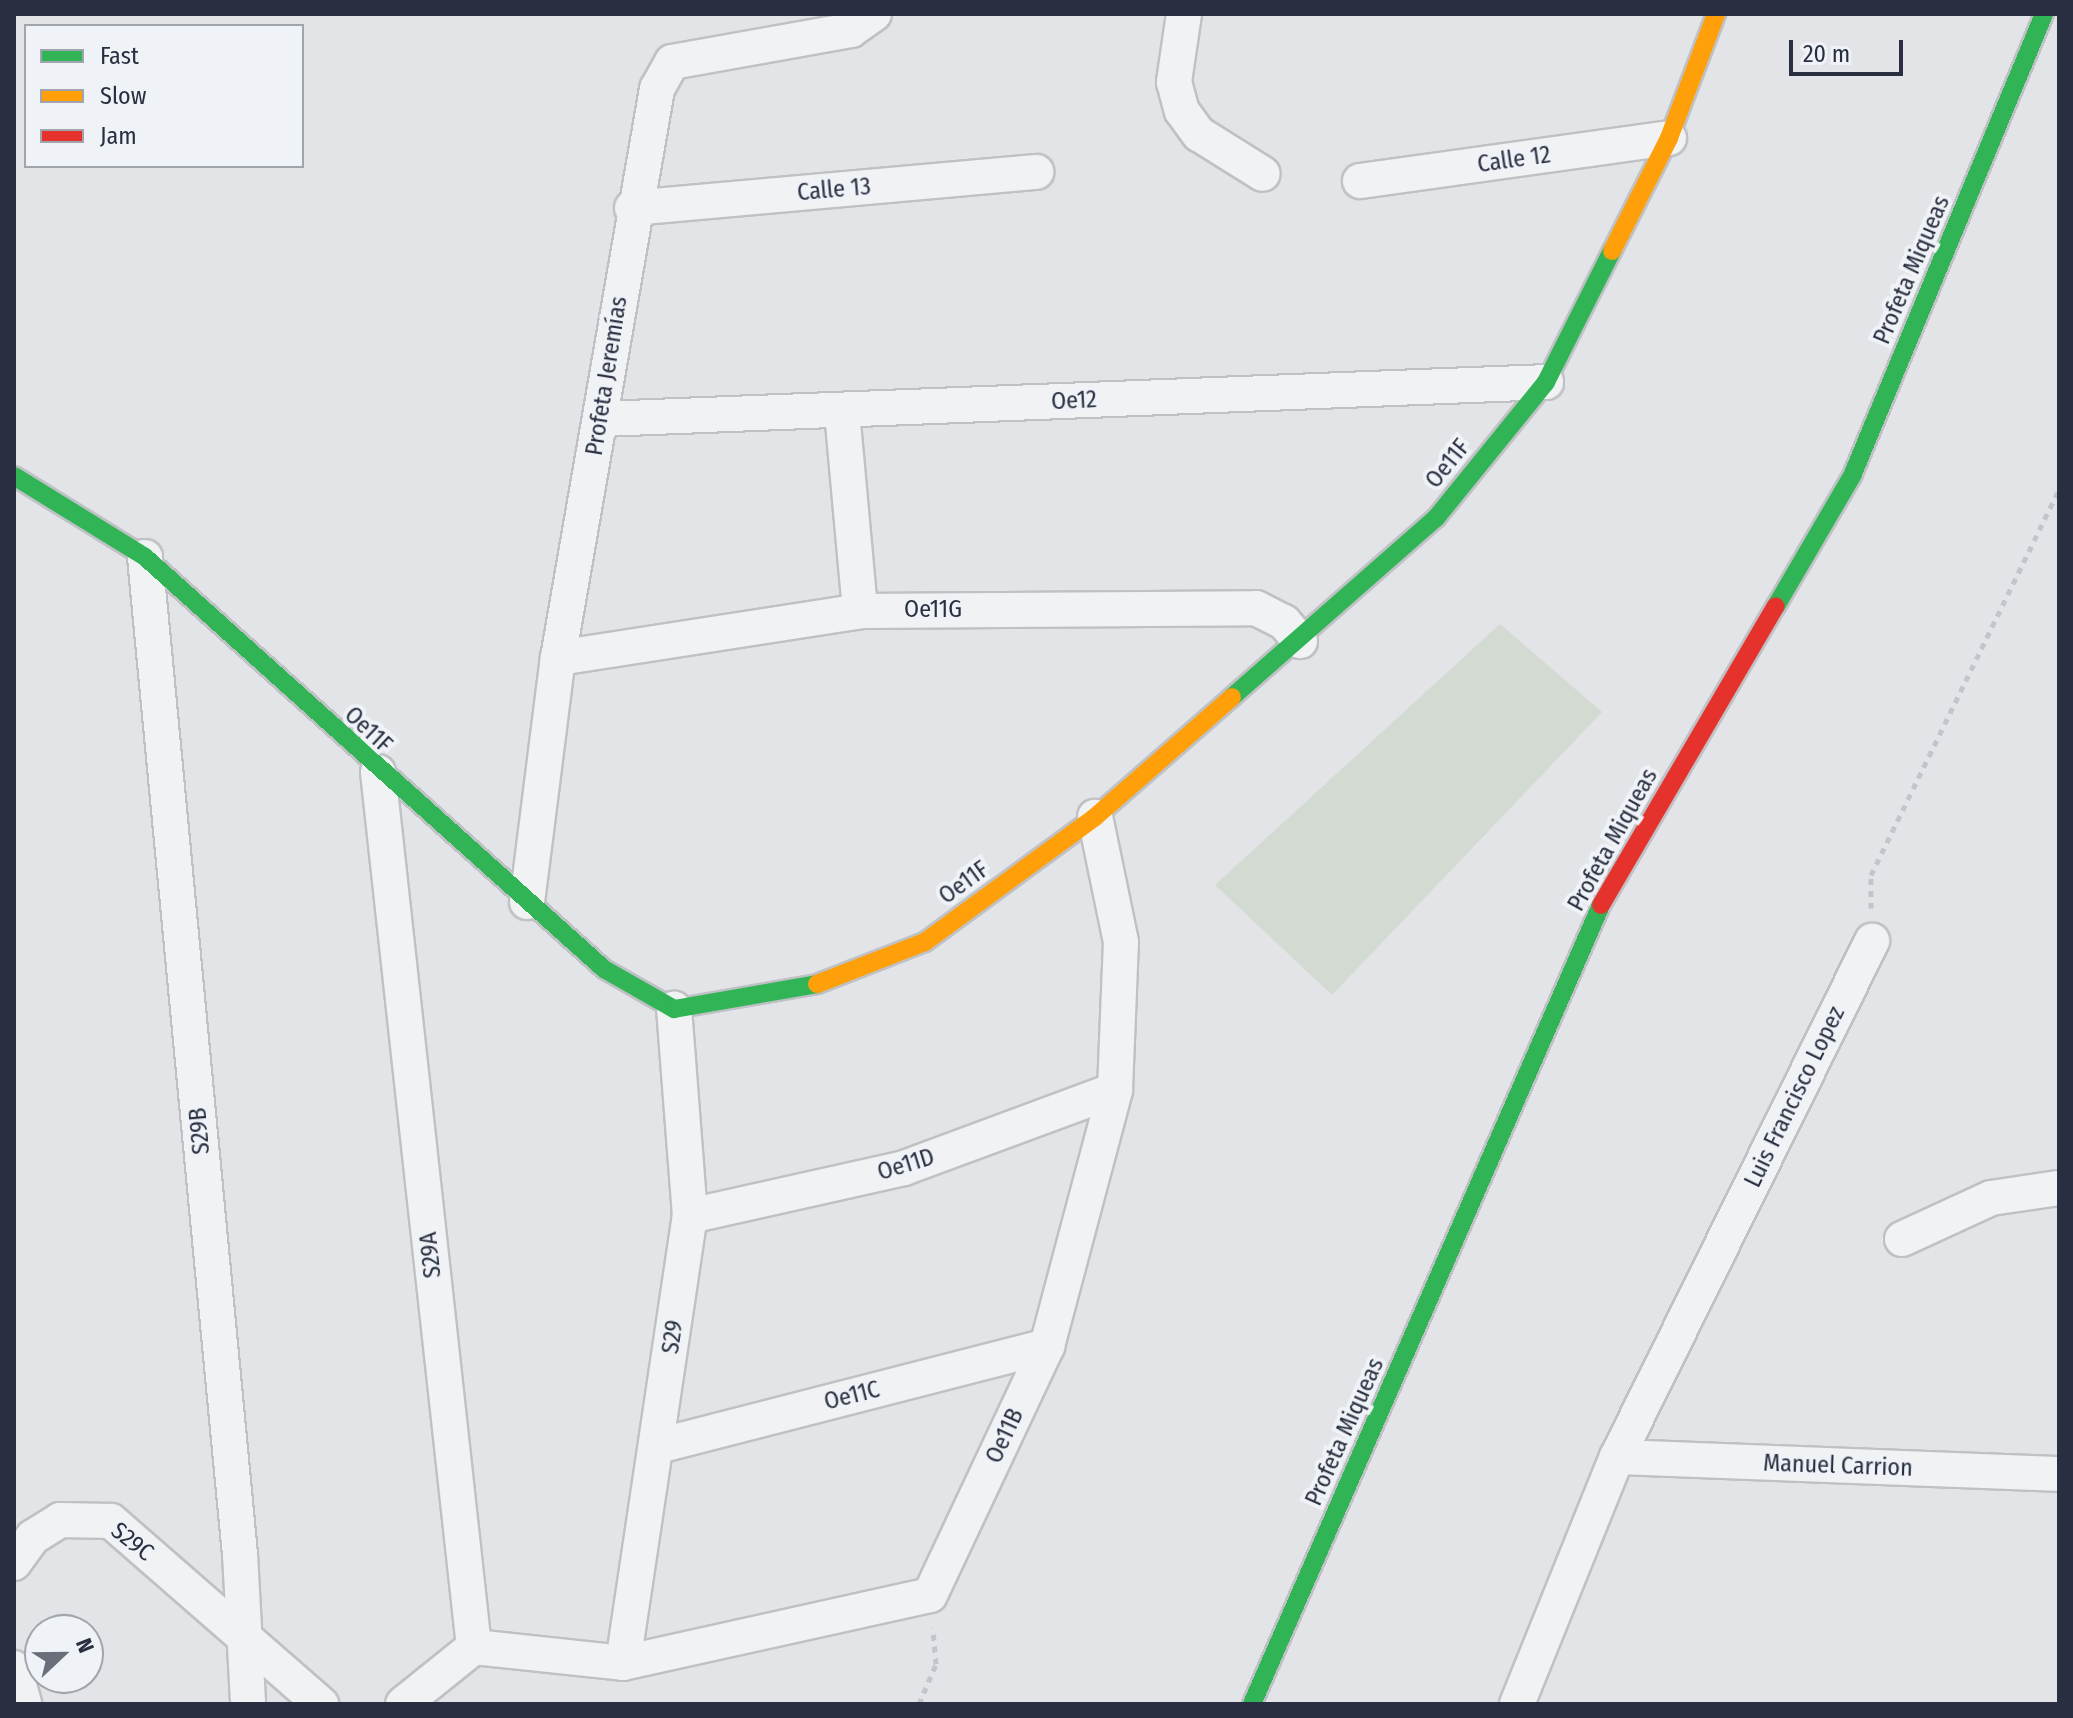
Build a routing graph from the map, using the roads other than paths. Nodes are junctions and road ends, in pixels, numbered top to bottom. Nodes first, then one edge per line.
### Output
1 (874, 14) edge
2 (1184, 14) edge
3 (1716, 14) edge
4 (2044, 14) edge
5 (1669, 138) junction
6 (1036, 172) dead end
7 (1263, 174) dead end
8 (1360, 181) dead end
9 (632, 208) junction
10 (1546, 382) junction
11 (842, 412) junction
12 (602, 419) junction
13 (14, 476) edge
14 (145, 557) junction
15 (860, 611) junction
16 (1300, 641) junction
17 (558, 658) junction
18 (378, 772) junction
19 (1095, 817) junction
20 (527, 902) junction
21 (1872, 941) road end
22 (674, 1009) junction
23 (1115, 1090) junction
24 (2059, 1188) edge
25 (690, 1216) junction
26 (1902, 1239) dead end
27 (1047, 1346) junction
28 (658, 1446) junction
29 (1617, 1457) junction
30 (2059, 1474) edge
31 (14, 1563) edge
32 (241, 1635) junction
33 (474, 1647) junction
34 (623, 1663) junction
35 (14, 1668) edge
36 (24, 1704) edge
37 (248, 1704) edge
38 (321, 1704) edge
39 (403, 1704) edge
40 (1252, 1704) edge
41 (1517, 1704) edge

1 - 9 street, Profeta Jeremías
2 - 7 street
3 - 5 street, Oe11F
4 - 40 street, Profeta Miqueas
5 - 8 street, Calle 12
5 - 10 street, Oe11F
6 - 9 street, Calle 13
9 - 12 street, Profeta Jeremías
10 - 11 street, Oe12
10 - 16 street, Oe11F
11 - 12 street, Oe12
11 - 15 street
12 - 17 street, Profeta Jeremías
13 - 14 street, Oe11F
14 - 18 street, Oe11F
14 - 32 street, S29B
15 - 16 street, Oe11G
15 - 17 street, Oe11G
16 - 19 street, Oe11F
17 - 20 street, Profeta Jeremías
18 - 20 street, Oe11F
18 - 33 street, S29A
19 - 22 street, Oe11F
19 - 23 street, Oe11B
20 - 22 street, Oe11F
21 - 29 street, Luis Francisco Lopez
22 - 25 street, S29
23 - 25 street, Oe11D
23 - 27 street, Oe11B
24 - 26 street
25 - 28 street, S29
27 - 28 street, Oe11C
27 - 34 street, Oe11B
28 - 34 street, S29
29 - 30 street, Manuel Carrion
29 - 41 street, Luis Francisco Lopez
31 - 32 street, S29C
32 - 37 street, S29B
32 - 38 street
33 - 34 street
33 - 39 street
35 - 36 street

